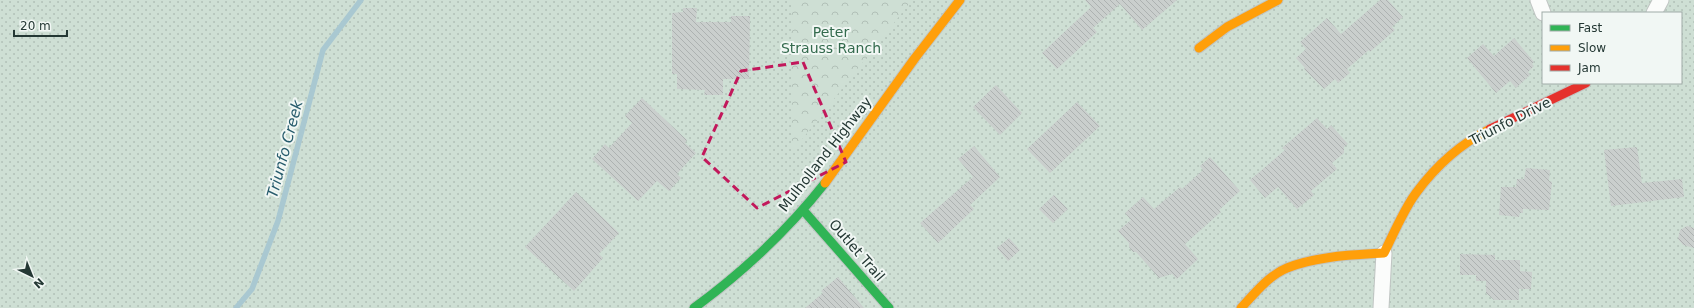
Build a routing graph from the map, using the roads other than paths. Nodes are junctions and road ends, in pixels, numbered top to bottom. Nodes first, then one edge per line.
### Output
1 (960, 0) edge
2 (1278, 0) edge
3 (1538, 0) edge
4 (1661, 0) edge
5 (1543, 12) edge
6 (1655, 12) edge
7 (1199, 48) dead end
8 (1583, 84) edge
9 (803, 210) junction
10 (1384, 253) junction
11 (694, 308) edge
12 (889, 308) edge
13 (1241, 308) edge
14 (1381, 308) edge

1 - 9 street, Mulholland Highway
2 - 7 street
3 - 5 street
4 - 6 street
8 - 10 street, Triunfo Drive
9 - 11 street, Mulholland Highway
9 - 12 street, Outlet Trail
10 - 13 street
10 - 14 street

